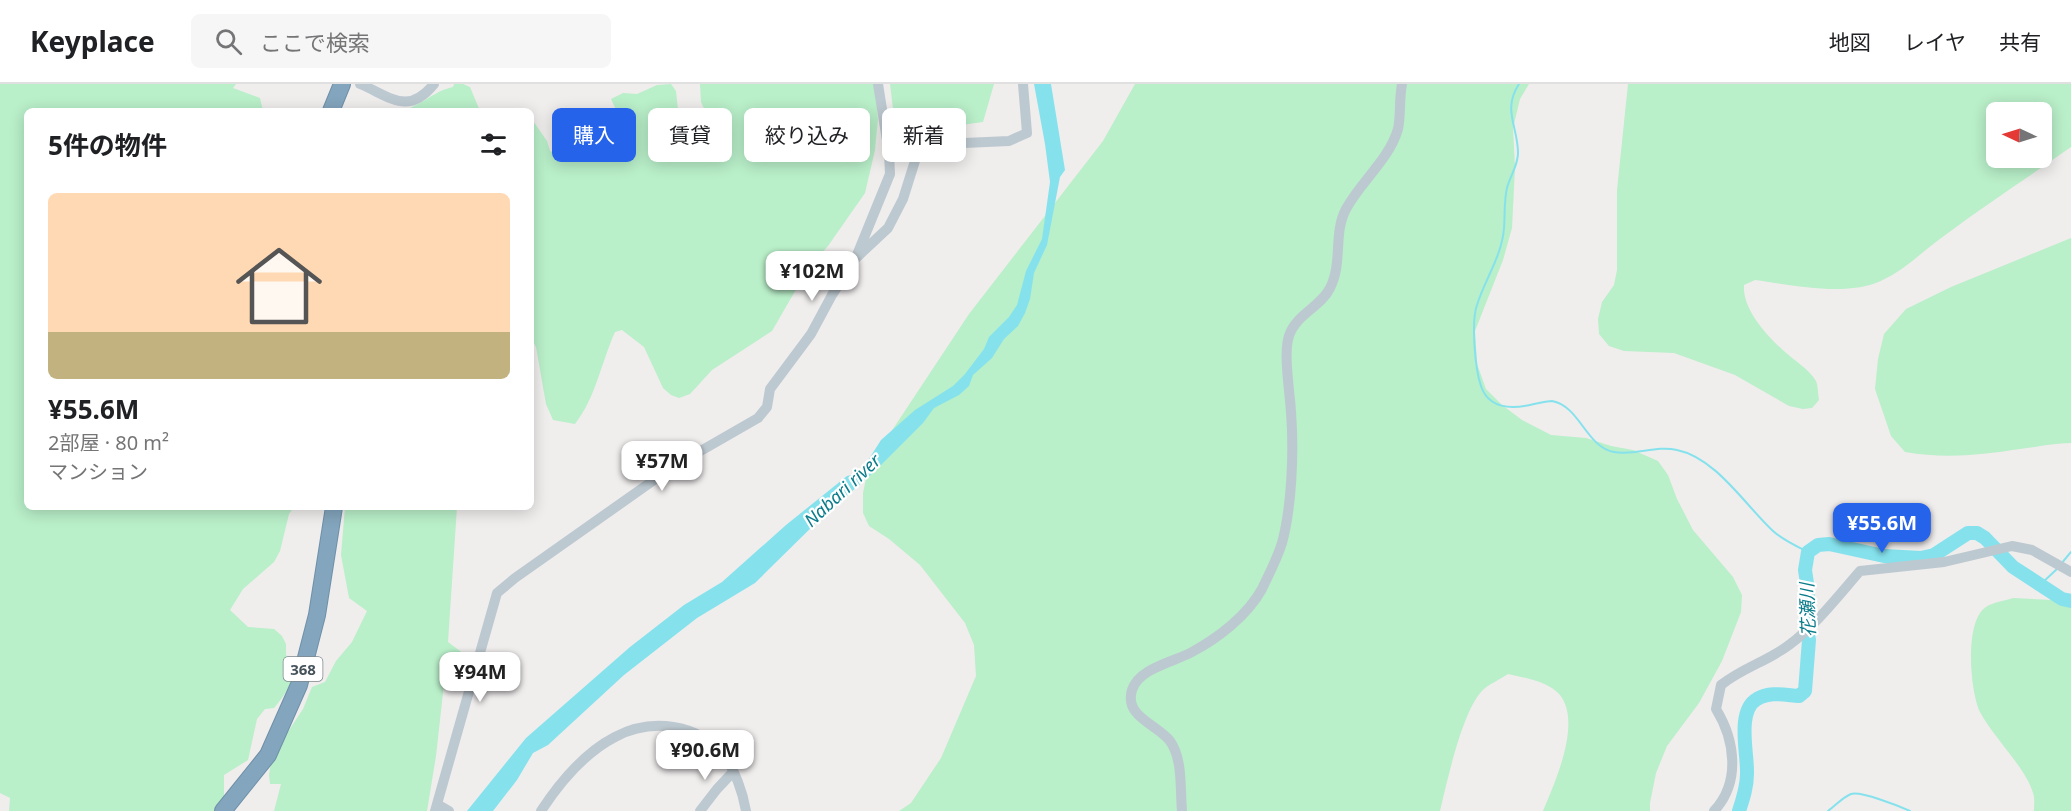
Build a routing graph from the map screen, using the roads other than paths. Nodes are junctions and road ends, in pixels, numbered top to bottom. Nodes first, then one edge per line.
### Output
1 (342, 84) edge
2 (360, 84) edge
3 (434, 84) edge
4 (878, 84) edge
5 (1023, 84) edge
6 (1402, 84) edge
7 (332, 108) edge
8 (856, 258) junction
9 (334, 510) edge
10 (2064, 568) edge
11 (733, 772) junction
12 (436, 808) edge
13 (223, 811) edge
14 (449, 811) edge
15 (542, 811) edge
16 (700, 811) edge
17 (746, 811) edge
18 (1182, 811) edge
19 (1714, 811) edge

1 - 7 highway
2 - 3 street
4 - 8 street
5 - 8 street
6 - 18 street
8 - 12 street
9 - 13 highway, 368
10 - 19 street
11 - 15 street
11 - 16 street
11 - 17 street
12 - 14 street

